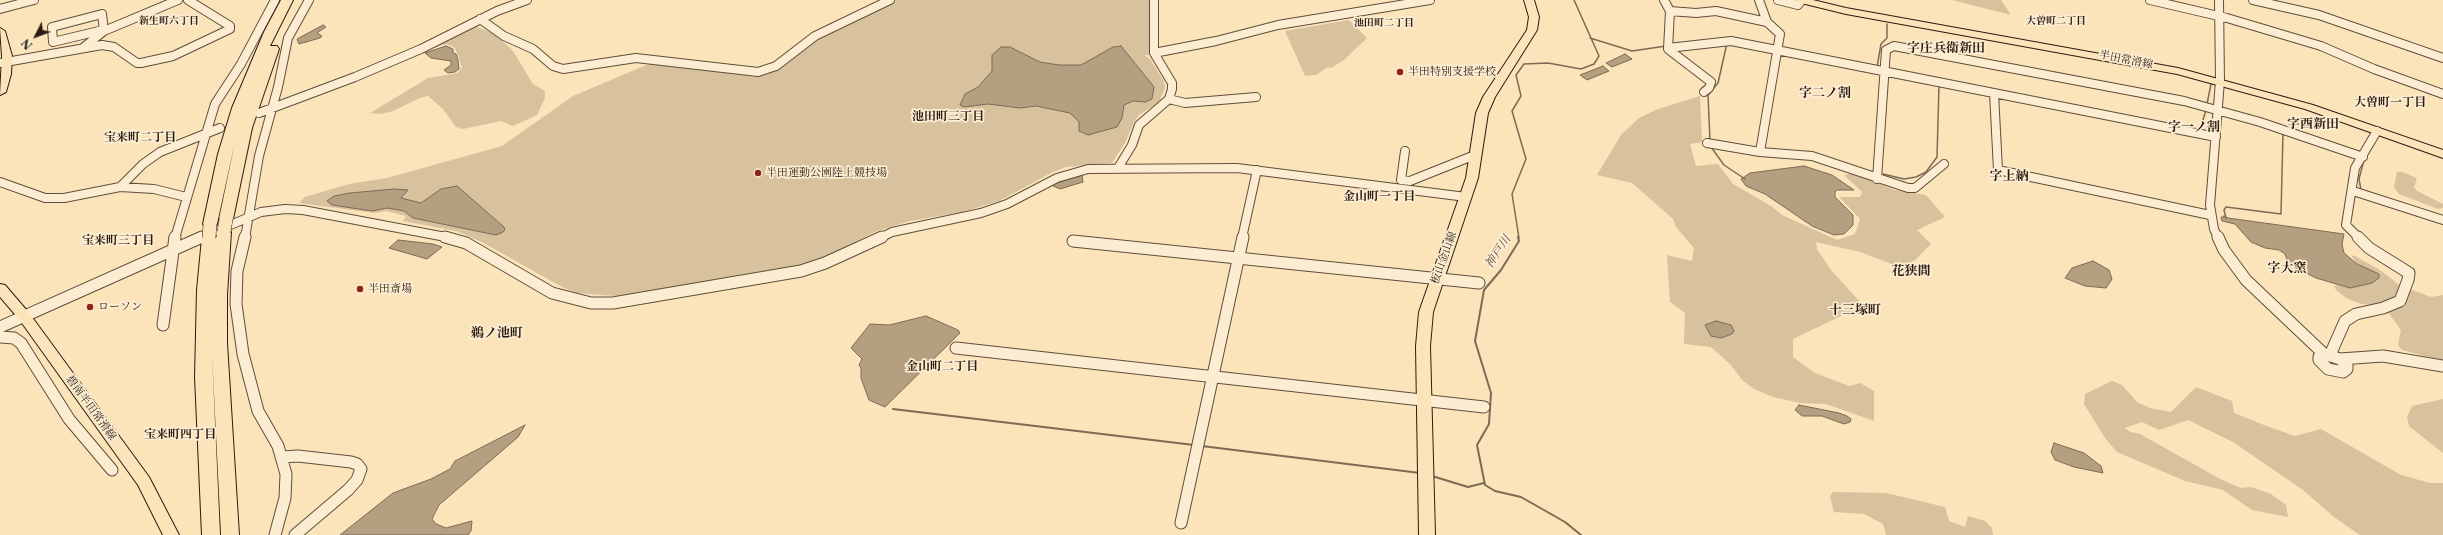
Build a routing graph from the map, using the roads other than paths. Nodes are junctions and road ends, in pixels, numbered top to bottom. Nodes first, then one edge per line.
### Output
1 (34, 0) edge
2 (178, 0) edge
3 (188, 0) edge
4 (274, 0) edge
5 (287, 0) edge
6 (297, 0) edge
7 (309, 0) edge
8 (528, 0) edge
9 (890, 0) edge
10 (1154, 0) edge
11 (1430, 0) edge
12 (1529, 0) edge
13 (1664, 0) edge
14 (1760, 0) edge
15 (1778, 0) edge
16 (1802, 0) edge
17 (2150, 0) edge
18 (2219, 0) edge
19 (2253, 0) edge
20 (0, 9) edge
21 (1670, 11) junction
22 (2219, 16) junction
23 (480, 20) junction
24 (1767, 22) junction
25 (0, 31) edge
26 (103, 31) junction
27 (1668, 46) junction
28 (83, 48) junction
29 (1779, 49) junction
30 (1155, 55) junction
31 (2443, 58) edge
32 (3, 63) edge
33 (1884, 72) junction
34 (2220, 81) junction
35 (0, 92) edge
36 (1704, 92) dead end
37 (1994, 93) junction
38 (2443, 94) edge
39 (1256, 97) dead end
40 (1169, 99) junction
41 (271, 109) junction
42 (2218, 110) junction
43 (259, 113) dead end
44 (220, 128) dead end
45 (2377, 131) junction
46 (206, 134) junction
47 (2216, 137) junction
48 (1707, 143) dead end
49 (1405, 151) dead end
50 (1760, 152) junction
51 (2443, 154) edge
52 (1475, 155) junction
53 (2363, 157) junction
54 (1944, 164) dead end
55 (1118, 168) junction
56 (1257, 170) junction
57 (1877, 179) junction
58 (0, 182) edge
59 (120, 187) junction
60 (2353, 191) junction
61 (186, 197) junction
62 (1466, 197) junction
63 (2210, 215) junction
64 (250, 217) junction
65 (2443, 220) edge
66 (217, 228) junction
67 (1073, 241) dead end
68 (172, 249) junction
69 (1239, 258) junction
70 (1436, 278) junction
71 (1478, 283) dead end
72 (0, 288) edge
73 (24, 316) junction
74 (163, 325) dead end
75 (0, 327) edge
76 (0, 337) edge
77 (956, 348) dead end
78 (2335, 358) junction
79 (2442, 368) edge
80 (1212, 377) junction
81 (1424, 400) junction
82 (1484, 407) dead end
83 (282, 457) junction
84 (112, 470) dead end
85 (1181, 523) dead end
86 (171, 535) edge
87 (211, 535) edge
88 (230, 535) edge
89 (275, 535) edge
90 (295, 535) edge
91 (1427, 535) edge

1 - 20 street
2 - 26 street
3 - 28 street
4 - 46 street
5 - 66 highway
6 - 66 highway
7 - 41 street
8 - 23 street
9 - 23 street
10 - 30 street
11 - 30 street
12 - 52 main road, 板山金山線
13 - 21 street
14 - 24 street
15 - 16 street
16 - 34 main road, 半田常滑線
17 - 22 street
18 - 22 street
19 - 31 street
21 - 24 street
21 - 27 street
22 - 34 street
22 - 38 street
23 - 41 street
24 - 29 street
25 - 32 main road
26 - 26 street
26 - 28 street
27 - 29 street
27 - 36 street
28 - 32 street
29 - 33 street
29 - 50 street
30 - 40 street
32 - 35 main road
33 - 37 street
33 - 42 street
33 - 57 street
34 - 42 street
34 - 45 main road, 半田常滑線
37 - 47 street
37 - 63 street
39 - 40 street
40 - 55 street
41 - 43 street
41 - 64 street
42 - 47 street
42 - 53 street
44 - 46 street
45 - 51 main road, 半田常滑線
45 - 53 street
46 - 59 street
46 - 61 street
47 - 63 street
48 - 50 street
49 - 52 street
50 - 57 street
52 - 62 main road, 板山金山線
53 - 60 street
54 - 57 street
55 - 56 street
55 - 64 street
56 - 62 street
56 - 69 street
58 - 59 street
59 - 61 street
60 - 65 street
60 - 78 street
61 - 68 street
62 - 70 main road, 板山金山線
63 - 78 street
64 - 68 street
64 - 83 street
66 - 87 highway
66 - 88 highway
67 - 69 street
68 - 73 street
68 - 74 street
69 - 70 street
69 - 80 street
70 - 71 street
70 - 81 main road, 板山金山線
72 - 73 main road, 碧南半田常滑線
73 - 75 street
73 - 86 main road, 碧南半田常滑線
76 - 84 street
77 - 80 street
78 - 79 street
80 - 81 street
80 - 85 street
81 - 82 street
81 - 91 main road, 板山金山線
83 - 89 street
83 - 90 street

